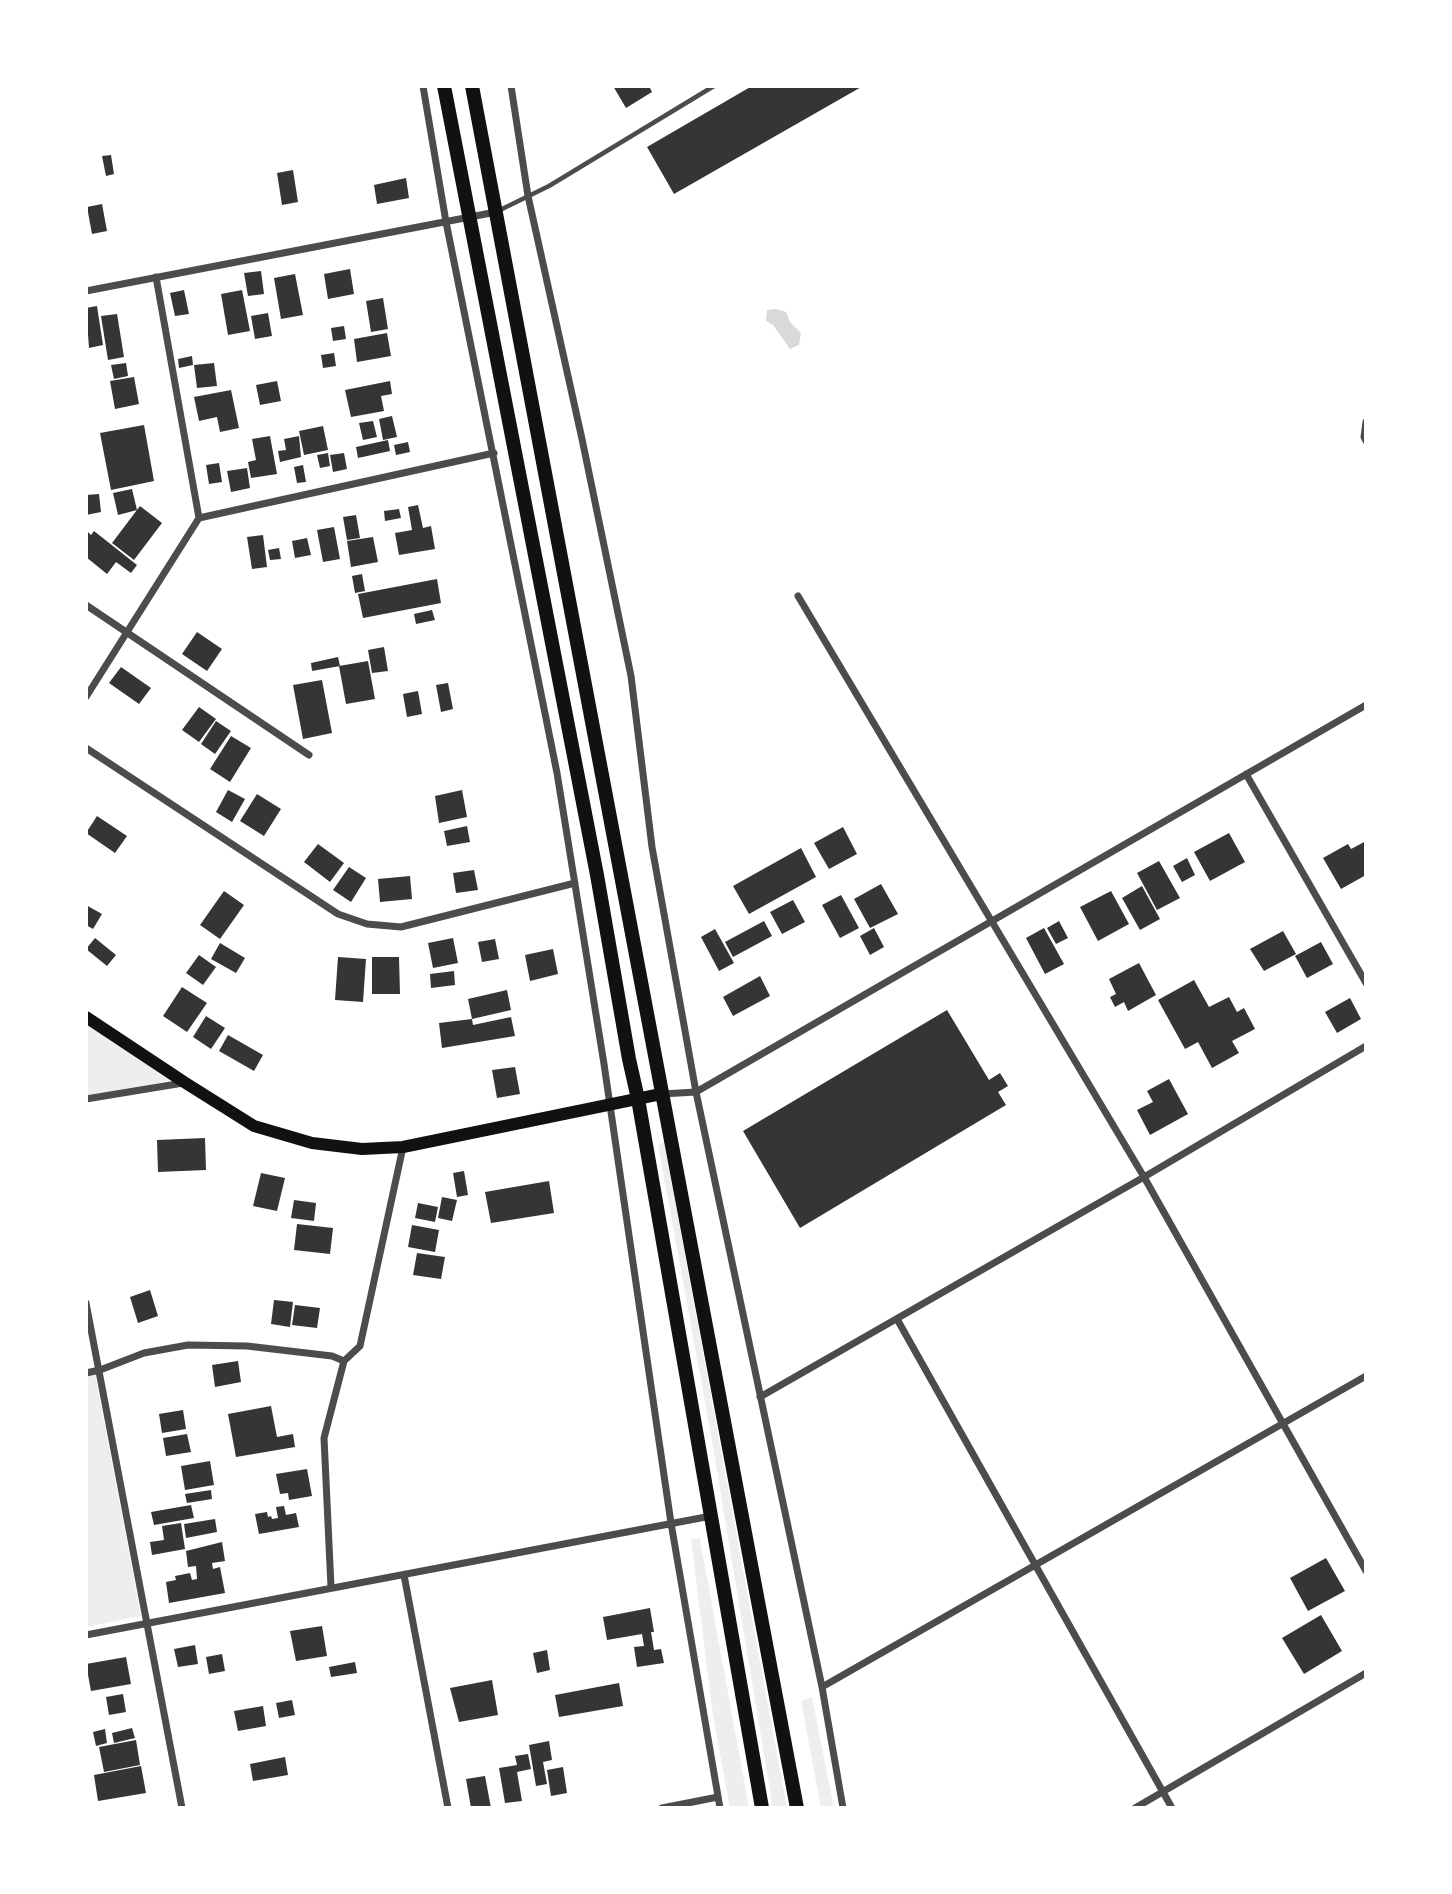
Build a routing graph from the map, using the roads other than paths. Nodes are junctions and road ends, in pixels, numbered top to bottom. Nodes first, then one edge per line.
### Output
1 (423, 86) edge
2 (444, 86) edge
3 (472, 86) edge
4 (511, 86) edge
5 (714, 86) edge
6 (528, 196) junction
7 (492, 213) junction
8 (471, 218) junction
9 (446, 222) junction
10 (156, 277) junction
11 (86, 290) edge
12 (1366, 422) edge
13 (1365, 439) edge
14 (494, 453) junction
15 (199, 518) junction
16 (798, 596) dead end
17 (86, 605) edge
18 (127, 632) junction
19 (86, 697) edge
20 (1366, 705) edge
21 (86, 748) edge
22 (309, 755) dead end
23 (1246, 774) junction
24 (575, 883) junction
25 (990, 922) junction
26 (1366, 983) edge
27 (86, 1017) edge
28 (1366, 1046) edge
29 (184, 1082) junction
30 (696, 1091) junction
31 (661, 1094) junction
32 (86, 1099) edge
33 (638, 1099) junction
34 (610, 1105) junction
35 (403, 1147) junction
36 (1144, 1177) junction
37 (86, 1303) edge
38 (897, 1319) junction
39 (344, 1361) junction
40 (100, 1370) junction
41 (86, 1373) edge
42 (1366, 1376) edge
43 (760, 1397) junction
44 (1282, 1424) junction
45 (712, 1515) junction
46 (671, 1523) junction
47 (1037, 1565) junction
48 (1366, 1572) edge
49 (404, 1575) junction
50 (331, 1587) junction
51 (146, 1623) junction
52 (86, 1635) edge
53 (1366, 1673) edge
54 (822, 1687) junction
55 (1163, 1792) junction
56 (718, 1797) junction
57 (182, 1808) edge
58 (448, 1808) edge
59 (662, 1808) edge
60 (720, 1808) edge
61 (762, 1808) edge
62 (797, 1808) edge
63 (843, 1808) edge
64 (1135, 1808) edge
65 (1172, 1808) edge

1 - 9 street
2 - 8 main road
3 - 7 main road
4 - 6 street
5 - 6 lane
6 - 7 lane
6 - 30 street
7 - 8 street
7 - 31 main road
8 - 9 street
8 - 33 main road
9 - 10 street
9 - 14 street
10 - 11 street
10 - 15 street
12 - 13 street
14 - 15 street
14 - 24 street
15 - 18 street
16 - 25 street
17 - 18 street
18 - 19 street
18 - 22 street
20 - 23 street
21 - 24 street
23 - 25 street
23 - 26 street
24 - 34 street
25 - 30 street
25 - 36 street
27 - 29 main road
28 - 36 street
29 - 32 street
29 - 35 main road
30 - 31 street
30 - 43 street
31 - 33 main road
31 - 62 main road
33 - 34 main road
33 - 45 main road
34 - 35 main road
34 - 46 street
35 - 39 street
36 - 38 street
36 - 44 street
37 - 40 street
38 - 43 street
38 - 47 street
39 - 40 street
39 - 50 street
40 - 41 street
40 - 51 street
42 - 44 street
43 - 54 street
44 - 47 street
44 - 48 street
45 - 46 street
45 - 61 main road
46 - 49 street
46 - 56 street
47 - 54 street
47 - 55 street
49 - 50 street
49 - 58 street
50 - 51 street
51 - 52 street
51 - 57 street
53 - 55 street
54 - 63 street
55 - 64 street
55 - 65 street
56 - 59 street
56 - 60 street

